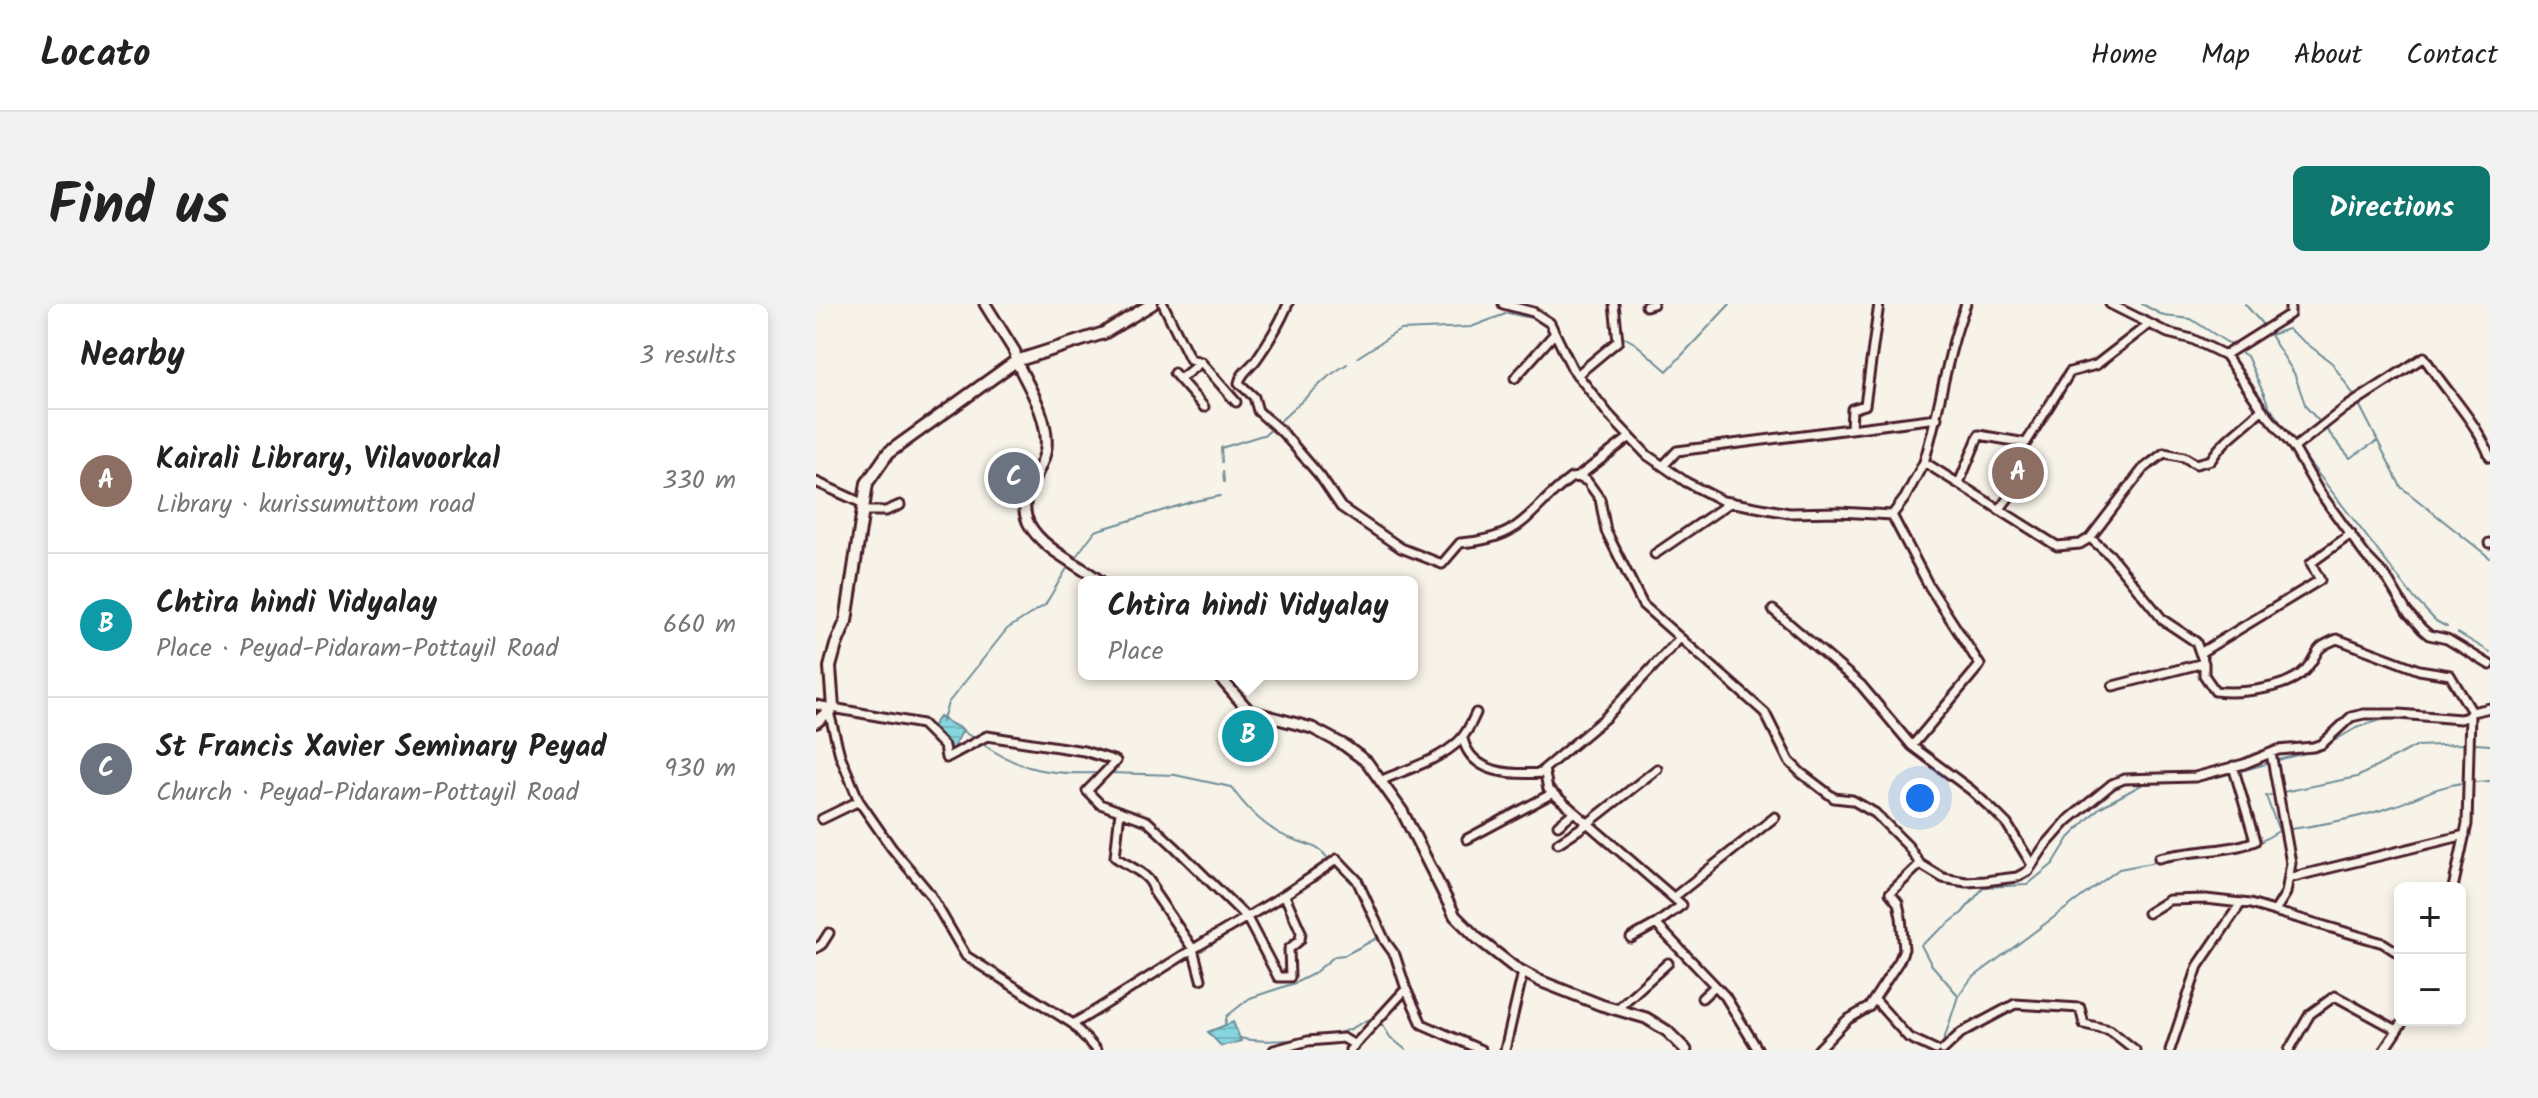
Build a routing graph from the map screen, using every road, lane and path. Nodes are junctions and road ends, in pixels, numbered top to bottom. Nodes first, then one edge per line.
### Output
1 (985, 304) edge
2 (1152, 304) edge
3 (1163, 304) edge
4 (1288, 304) edge
5 (1503, 304) edge
6 (1614, 304) edge
7 (1879, 304) edge
8 (1966, 304) edge
9 (2110, 304) edge
10 (2290, 304) edge
11 (2149, 324) junction
12 (1555, 333) junction
13 (2225, 355) junction
14 (1016, 361) junction
15 (1201, 362) junction
16 (1577, 375) junction
17 (1515, 378) dead end
18 (1236, 402) dead end
19 (1204, 407) dead end
20 (2262, 409) junction
21 (1937, 418) junction
22 (1851, 429) junction
23 (1630, 437) junction
24 (2294, 448) junction
25 (2490, 457) edge
26 (2036, 461) dead end
27 (1924, 462) junction
28 (1663, 466) junction
29 (1578, 477) junction
30 (816, 482) edge
31 (1959, 483) junction
32 (1731, 502) junction
33 (900, 505) dead end
34 (863, 508) junction
35 (1999, 510) junction
36 (1892, 515) junction
37 (2351, 534) junction
38 (2090, 538) junction
39 (1655, 554) dead end
40 (1093, 576) edge
41 (1773, 610) dead end
42 (1680, 638) junction
43 (2200, 653) junction
44 (2204, 663) junction
45 (2490, 665) edge
46 (1222, 680) edge
47 (2113, 686) dead end
48 (816, 705) edge
49 (2490, 708) edge
50 (831, 710) junction
51 (1476, 713) dead end
52 (2471, 713) junction
53 (816, 722) edge
54 (1463, 739) junction
55 (1912, 746) junction
56 (2271, 753) junction
57 (2233, 766) junction
58 (1657, 769) dead end
59 (1544, 773) junction
60 (1382, 780) junction
61 (1553, 793) junction
62 (859, 801) junction
63 (1120, 811) junction
64 (1574, 812) junction
65 (1775, 817) dead end
66 (822, 819) dead end
67 (1587, 824) junction
68 (1558, 825) dead end
69 (2465, 835) junction
70 (1467, 839) dead end
71 (1558, 843) dead end
72 (2159, 858) dead end
73 (1920, 864) junction
74 (2032, 865) junction
75 (2289, 878) junction
76 (2454, 882) edge
77 (1285, 896) junction
78 (1674, 897) junction
79 (2241, 903) junction
80 (2275, 911) junction
81 (2148, 913) dead end
82 (1247, 918) junction
83 (1656, 924) junction
84 (829, 933) dead end
85 (1631, 938) dead end
86 (816, 948) edge
87 (1193, 949) junction
88 (2394, 950) edge
89 (1668, 963) dead end
90 (1523, 972) junction
91 (1201, 979) dead end
92 (1715, 986) junction
93 (1406, 989) junction
94 (1702, 998) dead end
95 (1875, 1000) junction
96 (1617, 1009) junction
97 (1073, 1024) junction
98 (2400, 1026) edge
99 (2397, 1030) junction
100 (1353, 1047) edge
101 (1096, 1050) edge
102 (1274, 1050) edge
103 (1481, 1050) edge
104 (1505, 1050) edge
105 (1686, 1050) edge
106 (1758, 1050) edge
107 (1818, 1050) edge
108 (1936, 1050) edge
109 (1943, 1050) edge
110 (2135, 1050) edge
111 (2170, 1050) edge
112 (2289, 1050) edge
113 (2384, 1050) edge

1 - 14 street
2 - 14 main road
3 - 15 street
4 - 29 street
5 - 12 street
6 - 16 street
7 - 22 street
8 - 21 street
9 - 11 street
10 - 13 street
11 - 13 street
11 - 31 street
12 - 16 street
12 - 17 street
13 - 20 street
14 - 34 main road
14 - 40 street
15 - 18 street
15 - 19 street
16 - 23 street
20 - 24 street
20 - 38 street
21 - 22 street
21 - 27 street
22 - 28 street
23 - 28 street
23 - 29 street
24 - 25 street
24 - 37 street
26 - 35 street
27 - 31 street
27 - 36 street
28 - 32 street
29 - 42 street
30 - 34 street
31 - 35 street
32 - 36 street
32 - 39 street
33 - 34 street
34 - 50 main road
35 - 38 street
36 - 55 street
37 - 43 street
37 - 45 street
38 - 43 street
41 - 55 street
42 - 59 street
42 - 73 street
43 - 44 street
44 - 47 street
44 - 52 street
46 - 60 street
48 - 50 street
49 - 52 street
50 - 53 main road
50 - 62 street
50 - 63 street
51 - 54 street
52 - 56 street
52 - 69 street
54 - 59 street
54 - 60 street
55 - 74 street
56 - 57 street
56 - 75 street
57 - 72 street
57 - 74 street
58 - 67 street
59 - 61 street
60 - 90 street
61 - 64 street
61 - 70 street
62 - 66 street
62 - 97 street
63 - 82 street
63 - 87 street
64 - 67 street
64 - 68 street
65 - 78 street
67 - 71 street
67 - 78 street
69 - 75 street
69 - 76 street
73 - 74 street
73 - 95 street
75 - 80 street
77 - 82 street
77 - 82 street
77 - 93 street
78 - 83 street
79 - 80 street
79 - 81 street
79 - 111 street
80 - 88 street
82 - 87 street
83 - 85 street
83 - 92 street
84 - 86 street
87 - 91 street
87 - 97 street
89 - 96 street
90 - 96 street
90 - 104 street
92 - 94 street
92 - 106 street
93 - 100 street
93 - 103 street
95 - 107 street
95 - 108 street
96 - 105 street
97 - 101 street
98 - 99 street
99 - 112 street
99 - 113 street
100 - 102 street
109 - 110 street

